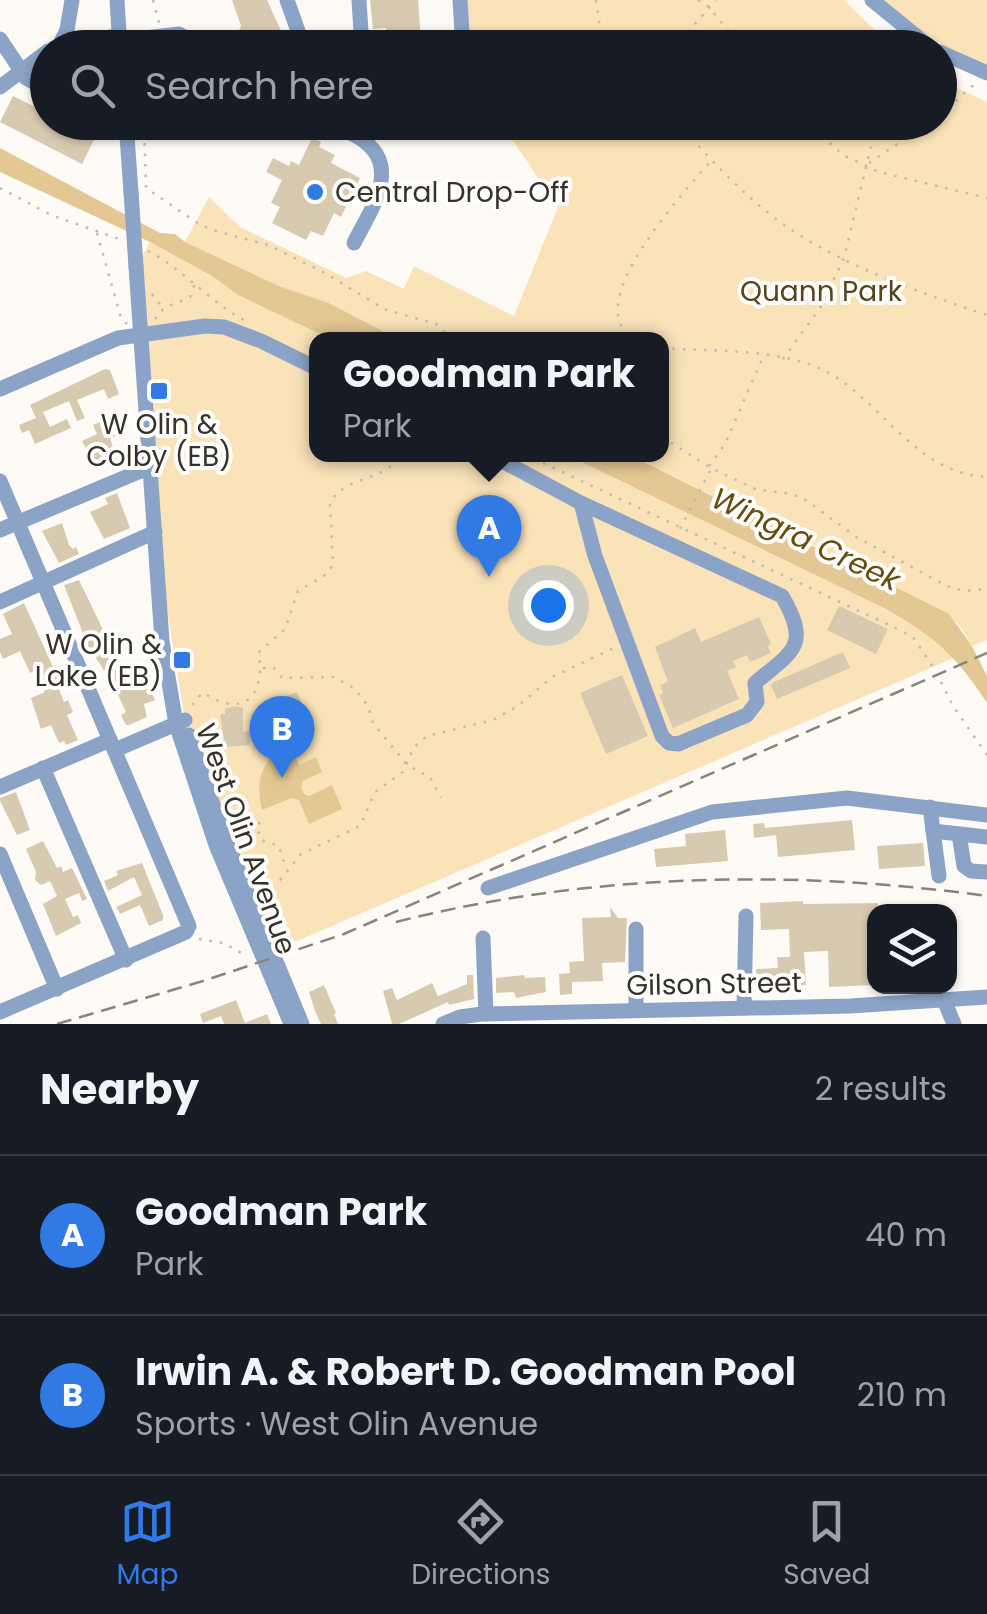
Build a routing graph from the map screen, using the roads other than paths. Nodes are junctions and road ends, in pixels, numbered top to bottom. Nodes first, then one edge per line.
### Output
1 (72, 0) edge
2 (117, 0) edge
3 (287, 0) edge
4 (359, 0) edge
5 (460, 0) edge
6 (872, 0) edge
7 (67, 30) edge
8 (119, 30) edge
9 (298, 30) edge
10 (361, 30) edge
11 (462, 30) edge
12 (906, 30) edge
13 (0, 40) edge
14 (957, 59) edge
15 (30, 63) edge
16 (20, 70) junction
17 (987, 72) edge
18 (30, 80) edge
19 (0, 87) edge
20 (130, 140) edge
21 (362, 140) edge
22 (354, 243) dead end
23 (135, 329) junction
24 (309, 365) edge
25 (0, 389) edge
26 (504, 462) edge
27 (150, 466) junction
28 (0, 482) edge
29 (581, 503) junction
30 (18, 522) junction
31 (0, 530) edge
32 (156, 540) junction
33 (43, 583) junction
34 (0, 602) edge
35 (184, 716) junction
36 (113, 745) junction
37 (43, 768) junction
38 (0, 787) edge
39 (930, 807) junction
40 (987, 815) edge
41 (933, 831) junction
42 (959, 834) junction
43 (987, 837) edge
44 (0, 854) edge
45 (987, 872) edge
46 (938, 876) dead end
47 (488, 888) dead end
48 (746, 916) dead end
49 (636, 929) dead end
50 (483, 938) dead end
51 (126, 960) junction
52 (56, 989) junction
53 (987, 997) edge
54 (944, 1000) junction
55 (751, 1008) junction
56 (636, 1009) junction
57 (0, 1012) edge
58 (854, 1014) edge
59 (667, 1016) edge
60 (485, 1017) edge
61 (579, 1018) edge
62 (290, 1024) edge
63 (302, 1024) edge
64 (443, 1024) edge
65 (764, 1024) edge
66 (954, 1024) edge

1 - 7 street
2 - 8 street
3 - 9 street
4 - 10 street
5 - 11 street
6 - 12 street
13 - 16 street
14 - 17 street
15 - 16 street
16 - 18 street
16 - 19 street
20 - 23 street, West Olin Avenue, bridge
21 - 22 street
23 - 24 street
23 - 25 street
23 - 27 street, West Olin Avenue
26 - 29 street
27 - 30 street
27 - 32 street, West Olin Avenue
28 - 30 street
29 - 29 street
30 - 31 street
30 - 33 street
32 - 33 street
32 - 35 street, West Olin Avenue
33 - 34 street
33 - 36 street
35 - 36 street
35 - 62 street, West Olin Avenue
35 - 63 street, West Olin Avenue
36 - 37 street
36 - 51 street
37 - 38 street
37 - 51 street
39 - 40 street
39 - 41 street
39 - 47 street
41 - 42 street
41 - 46 street
42 - 43 street
42 - 45 street
44 - 52 street
48 - 55 street
49 - 56 street
50 - 60 street
51 - 52 street
52 - 57 street
53 - 54 street, Gilson Street
54 - 58 street, Gilson Street
54 - 66 street
55 - 58 street, Gilson Street
55 - 59 street, Gilson Street
55 - 65 street
56 - 59 street, Gilson Street
56 - 61 street, Gilson Street
60 - 61 street, Gilson Street
60 - 64 street, Gilson Street

